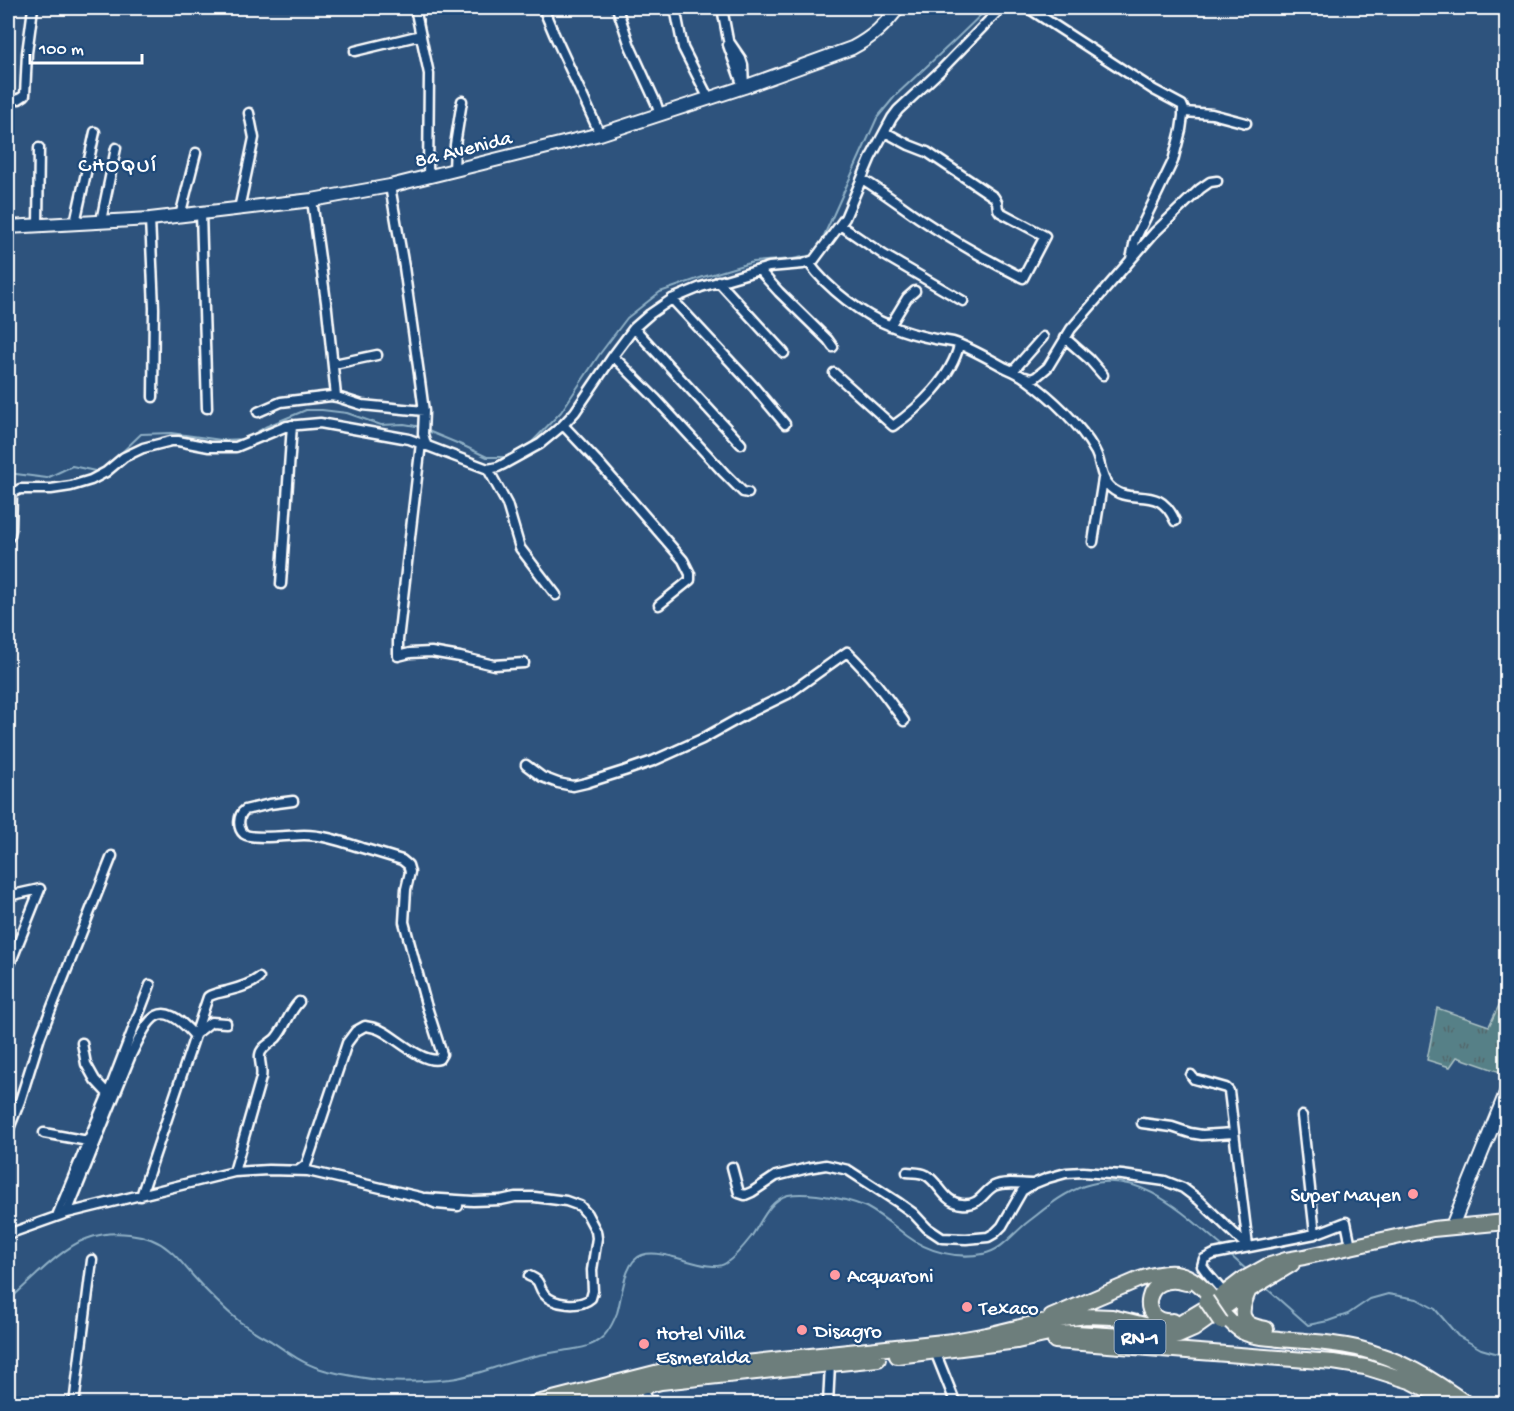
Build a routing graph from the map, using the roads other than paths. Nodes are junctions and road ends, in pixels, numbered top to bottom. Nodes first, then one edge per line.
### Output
1 (33, 8) edge
2 (415, 8) edge
3 (543, 8) edge
4 (617, 8) edge
5 (675, 8) edge
6 (722, 8) edge
7 (898, 8) edge
8 (1000, 8) edge
9 (1028, 8) edge
10 (421, 35) junction
11 (355, 51) dead end
12 (744, 87) junction
13 (709, 99) junction
14 (8, 100) edge
15 (462, 101) dead end
16 (1182, 105) junction
17 (249, 113) dead end
18 (660, 115) junction
19 (1245, 123) dead end
20 (95, 132) dead end
21 (885, 132) junction
22 (600, 134) junction
23 (39, 148) dead end
24 (116, 148) dead end
25 (196, 153) dead end
26 (454, 171) junction
27 (428, 177) junction
28 (862, 179) junction
29 (1217, 181) dead end
30 (390, 186) junction
31 (312, 200) junction
32 (239, 209) junction
33 (201, 213) junction
34 (180, 216) junction
35 (150, 219) junction
36 (101, 221) junction
37 (75, 222) junction
38 (38, 225) junction
39 (840, 225) junction
40 (8, 227) edge
41 (1131, 259) junction
42 (809, 263) junction
43 (759, 270) junction
44 (718, 281) junction
45 (915, 291) dead end
46 (672, 299) junction
47 (963, 302) dead end
48 (890, 326) junction
49 (634, 328) junction
50 (1042, 336) dead end
51 (1065, 338) junction
52 (959, 345) junction
53 (833, 347) dead end
54 (784, 353) dead end
55 (377, 355) dead end
56 (613, 356) junction
57 (334, 364) junction
58 (1013, 371) junction
59 (834, 373) dead end
60 (1103, 375) dead end
61 (1024, 377) junction
62 (336, 396) junction
63 (153, 397) dead end
64 (207, 408) dead end
65 (258, 412) dead end
66 (424, 414) junction
67 (785, 424) dead end
68 (292, 425) junction
69 (563, 425) junction
70 (423, 440) junction
71 (741, 444) dead end
72 (488, 469) junction
73 (1103, 472) junction
74 (748, 493) dead end
75 (1175, 521) dead end
76 (8, 538) edge
77 (1093, 542) dead end
78 (281, 584) dead end
79 (555, 595) dead end
80 (659, 605) dead end
81 (524, 663) dead end
82 (904, 721) dead end
83 (526, 765) dead end
84 (293, 801) dead end
85 (112, 856) dead end
86 (8, 896) edge
87 (18, 944) junction
88 (8, 946) edge
89 (8, 969) edge
90 (259, 978) dead end
91 (150, 985) dead end
92 (299, 1002) dead end
93 (226, 1023) dead end
94 (194, 1035) junction
95 (82, 1043) dead end
96 (1191, 1075) dead end
97 (1506, 1093) edge
98 (108, 1094) junction
99 (1302, 1116) dead end
100 (1142, 1123) dead end
101 (8, 1131) edge
102 (44, 1133) dead end
103 (1234, 1133) junction
104 (88, 1141) junction
105 (732, 1167) dead end
106 (299, 1170) junction
107 (234, 1172) junction
108 (907, 1172) dead end
109 (1033, 1184) junction
110 (141, 1196) junction
111 (423, 1198) junction
112 (458, 1206) dead end
113 (67, 1213) junction
114 (57, 1216) junction
115 (1506, 1221) edge
116 (1452, 1226) junction
117 (1315, 1233) junction
118 (8, 1234) edge
119 (1351, 1246) junction
120 (1248, 1247) junction
121 (92, 1260) dead end
122 (529, 1276) dead end
123 (1247, 1286) junction
124 (1224, 1293) junction
125 (1208, 1299) junction
126 (1187, 1319) junction
127 (1223, 1320) junction
128 (1041, 1322) junction
129 (1017, 1341) junction
130 (933, 1348) junction
131 (830, 1364) junction
132 (1408, 1366) junction
133 (643, 1381) junction
134 (1410, 1381) junction
135 (74, 1404) edge
136 (533, 1404) edge
137 (573, 1404) edge
138 (668, 1404) edge
139 (828, 1404) edge
140 (956, 1404) edge
141 (1448, 1404) edge
142 (1467, 1404) edge

1 - 14 street
2 - 10 street
3 - 22 street
4 - 18 street
5 - 13 street
6 - 12 street
7 - 12 street, 8a Avenida
8 - 21 street
9 - 16 street
10 - 11 street
10 - 27 street
12 - 13 street, 8a Avenida
13 - 18 street, 8a Avenida
15 - 26 street
16 - 19 street
16 - 41 street
17 - 32 street
18 - 22 street, 8a Avenida
20 - 37 street
21 - 28 street
21 - 28 street
22 - 26 street, 8a Avenida
23 - 38 street
24 - 36 street
25 - 34 street
26 - 27 street, 8a Avenida
27 - 30 street, 8a Avenida
28 - 39 street
29 - 41 street
30 - 31 street, 8a Avenida
30 - 66 street
31 - 32 street, 8a Avenida
31 - 57 street
32 - 33 street, 8a Avenida
33 - 34 street, 8a Avenida
33 - 64 street
34 - 35 street, 8a Avenida
35 - 36 street, 8a Avenida
35 - 63 street
36 - 37 street, 8a Avenida
37 - 38 street, 8a Avenida
38 - 40 street, 8a Avenida
39 - 42 street
39 - 47 street
41 - 51 street
42 - 43 street
42 - 48 street
43 - 44 street
43 - 53 street
44 - 46 street
44 - 54 street
45 - 48 street
46 - 49 street
46 - 67 street
48 - 52 street
49 - 56 street
49 - 71 street
50 - 58 street
51 - 60 street
51 - 61 street
52 - 58 street
52 - 59 street
55 - 57 street
56 - 69 street
56 - 74 street
57 - 62 street
58 - 61 street
61 - 73 street
62 - 65 street
62 - 66 street
66 - 70 street
68 - 70 street
68 - 76 street
68 - 78 street
69 - 72 street
69 - 80 street
70 - 72 street
70 - 81 street
72 - 79 street
73 - 75 street
73 - 77 street
82 - 83 street
84 - 106 street
85 - 101 street
86 - 87 street
87 - 88 street
87 - 89 street
90 - 94 street
91 - 98 street
92 - 107 street
93 - 94 street
94 - 110 street
94 - 113 street
95 - 98 street
96 - 103 street
97 - 116 street
98 - 104 street
99 - 117 street
100 - 103 street
102 - 104 street
103 - 120 street
104 - 114 street
105 - 109 street
106 - 107 street
106 - 111 street
107 - 110 street
108 - 109 street
109 - 120 street
110 - 113 street
111 - 112 street
111 - 122 street
113 - 114 street
114 - 118 street
115 - 116 main road, RN-1
116 - 119 main road, RN-1
117 - 119 street
117 - 120 street
119 - 123 main road, RN-1
120 - 124 street
121 - 135 street
123 - 124 main road, RN-1
123 - 129 main road, RN-1
123 - 132 main road
124 - 126 main road, RN-1
125 - 126 main road
125 - 127 main road, bridge
125 - 128 main road
126 - 128 main road, RN-1
127 - 132 main road
127 - 134 main road
128 - 130 main road, RN-1
129 - 130 main road, RN-1
129 - 134 main road
130 - 131 main road, RN-1
130 - 133 main road, RN-1
130 - 140 street
131 - 133 main road, RN-1
131 - 139 street
132 - 142 main road
133 - 136 main road, RN-1
133 - 137 main road, RN-1
133 - 138 street
134 - 141 main road

